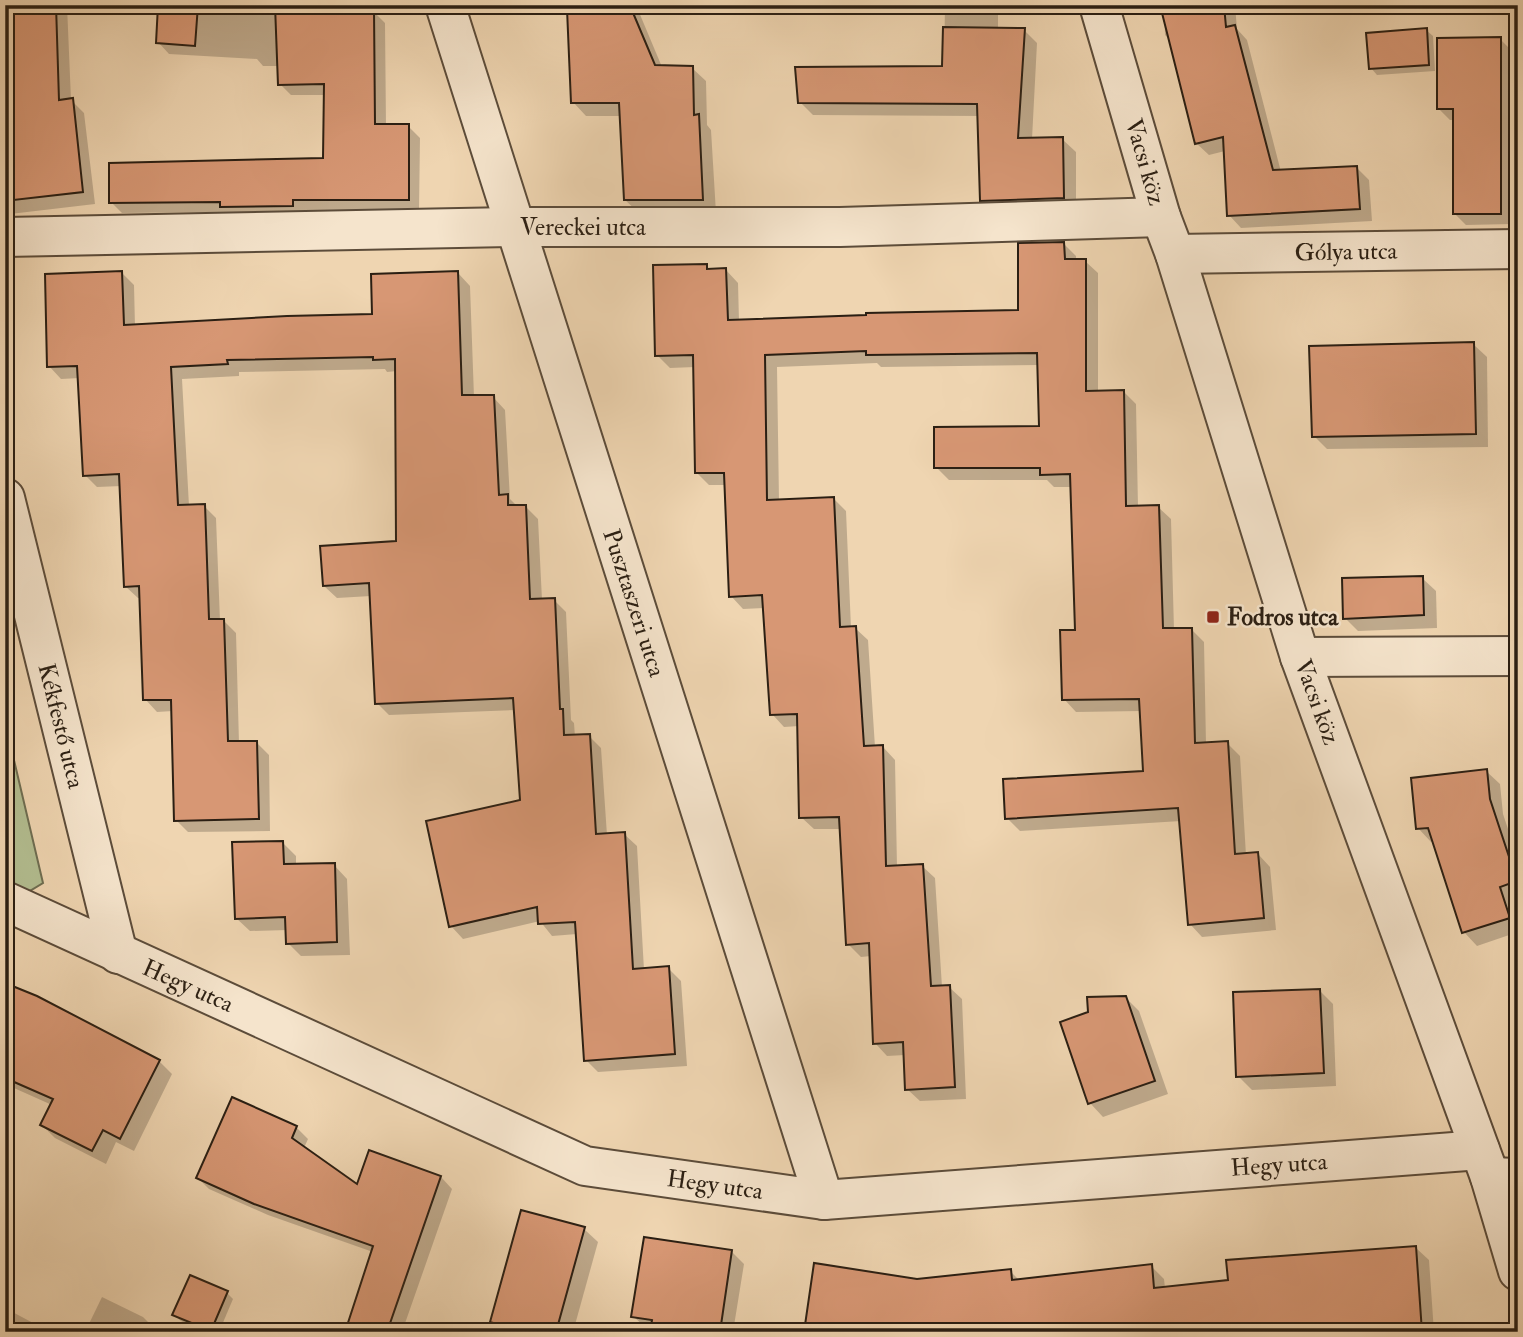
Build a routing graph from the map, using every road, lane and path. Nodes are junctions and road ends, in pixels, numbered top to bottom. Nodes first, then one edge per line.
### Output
1 (445, 5) edge
2 (1099, 5) edge
3 (1161, 217) junction
4 (514, 227) junction
5 (5, 237) edge
6 (1518, 249) edge
7 (1175, 254) junction
8 (5, 498) edge
9 (1518, 656) edge
10 (1300, 657) junction
11 (5, 901) edge
12 (118, 954) junction
13 (1496, 1168) edge
14 (824, 1200) junction
15 (1518, 1271) edge

1 - 4 street, Pusztaszeri utca
2 - 3 street, Vacsi köz
3 - 4 street, Vereckei utca
3 - 7 street, Vacsi köz
4 - 5 street, Vereckei utca
4 - 14 street, Pusztaszeri utca
6 - 7 street, Gólya utca
7 - 10 street, Vacsi köz
8 - 12 street, Kékfestő utca
9 - 10 street
10 - 13 street, Vacsi köz
11 - 12 street, Hegy utca
12 - 14 street, Hegy utca
13 - 14 street, Hegy utca
13 - 15 street, Vacsi köz

